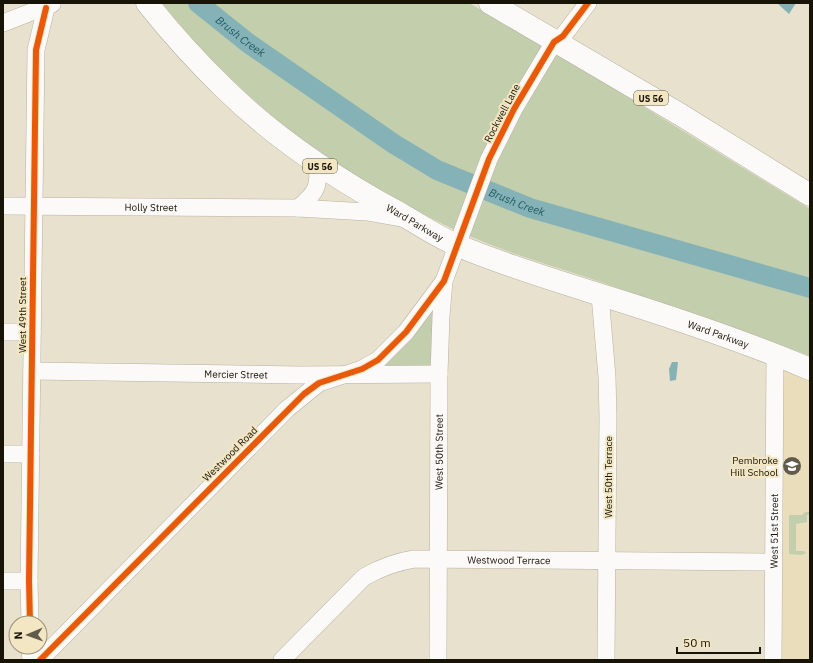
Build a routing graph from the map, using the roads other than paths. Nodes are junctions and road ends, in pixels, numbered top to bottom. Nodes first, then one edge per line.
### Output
1 (147, 3) edge
2 (490, 3) edge
3 (588, 3) edge
4 (50, 5) edge
5 (3, 23) edge
6 (554, 42) junction
7 (317, 163) junction
8 (810, 195) edge
9 (3, 206) edge
10 (33, 207) junction
11 (298, 208) junction
12 (407, 218) junction
13 (457, 246) junction
14 (444, 281) junction
15 (600, 295) junction
16 (3, 332) edge
17 (32, 332) junction
18 (775, 354) junction
19 (810, 369) edge
20 (32, 372) junction
21 (343, 374) junction
22 (440, 374) junction
23 (3, 454) edge
24 (30, 454) junction
25 (438, 560) junction
26 (607, 560) junction
27 (773, 562) junction
28 (3, 581) edge
29 (29, 581) junction
30 (30, 615) edge
31 (40, 660) edge
32 (282, 660) edge
33 (438, 660) edge
34 (606, 660) edge
35 (773, 660) edge

1 - 7 highway, Ward Parkway / US 56
2 - 6 highway, US 56
3 - 6 street, Rockwell Lane
4 - 5 street
4 - 10 street, West 49th Street
6 - 8 highway, US 56
6 - 13 street, Rockwell Lane
7 - 11 street
7 - 12 highway, Ward Parkway / US 56
9 - 10 street, Holly Street
10 - 11 street, Holly Street
10 - 17 street, West 49th Street
11 - 12 street, Holly Street
12 - 13 highway, Ward Parkway / US 56
13 - 14 street, West 50th Street
13 - 15 highway, Ward Parkway / US 56
14 - 21 street, Westwood Road
14 - 22 street, West 50th Street
15 - 18 highway, Ward Parkway / US 56
15 - 26 street, West 50th Terrace
16 - 17 street
17 - 20 street, West 49th Street
18 - 19 highway, Ward Parkway / US 56
18 - 27 street, West 51st Street
20 - 21 street, Mercier Street
20 - 24 street, West 49th Street
21 - 22 street, Mercier Street
21 - 31 street, Westwood Road
22 - 25 street, West 50th Street
23 - 24 street
24 - 29 street, West 49th Street
25 - 26 street, Westwood Terrace
25 - 32 street, Westwood Terrace
25 - 33 street, West 50th Street
26 - 27 street, Westwood Terrace
26 - 34 street, West 50th Terrace
27 - 35 street, West 51st Street
28 - 29 street
29 - 30 street, West 49th Street

